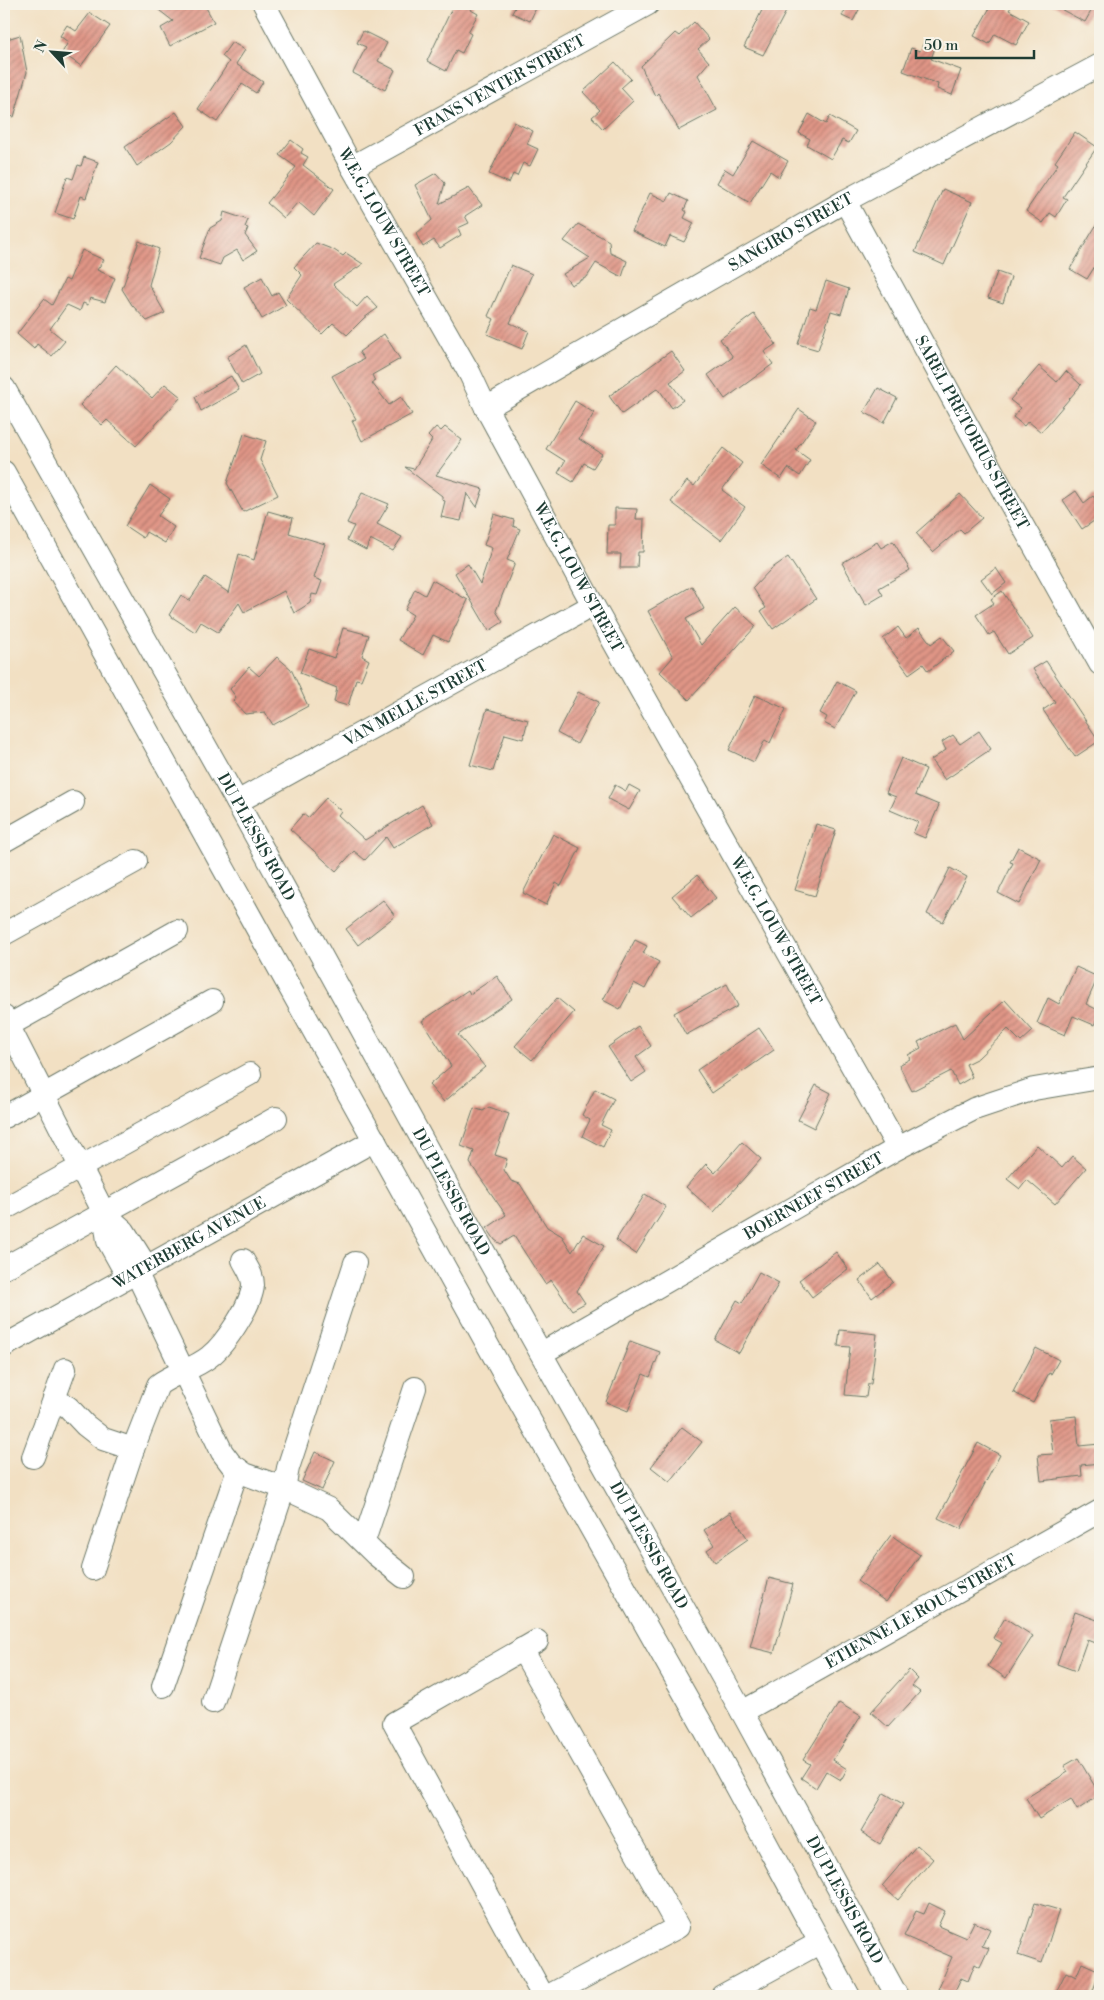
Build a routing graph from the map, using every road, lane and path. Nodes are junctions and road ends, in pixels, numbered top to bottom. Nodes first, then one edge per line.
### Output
1 (264, 4) edge
2 (648, 4) edge
3 (1100, 65) edge
4 (352, 167) junction
5 (845, 201) junction
6 (4, 388) edge
7 (486, 408) junction
8 (4, 472) edge
9 (593, 605) junction
10 (1100, 664) edge
11 (74, 802) dead end
12 (237, 802) junction
13 (4, 840) edge
14 (136, 861) dead end
15 (177, 931) dead end
16 (4, 934) edge
17 (212, 1001) dead end
18 (5, 1023) edge
19 (250, 1074) dead end
20 (1100, 1078) edge
21 (44, 1095) junction
22 (4, 1117) edge
23 (276, 1118) dead end
24 (375, 1140) junction
25 (898, 1148) junction
26 (80, 1166) junction
27 (4, 1209) edge
28 (104, 1213) junction
29 (243, 1260) dead end
30 (355, 1263) dead end
31 (132, 1265) junction
32 (4, 1268) edge
33 (4, 1346) edge
34 (542, 1353) junction
35 (65, 1369) dead end
36 (183, 1370) junction
37 (415, 1388) dead end
38 (54, 1399) junction
39 (133, 1449) junction
40 (33, 1457) dead end
41 (238, 1469) junction
42 (284, 1488) junction
43 (1100, 1512) edge
44 (364, 1542) junction
45 (93, 1569) dead end
46 (404, 1577) dead end
47 (163, 1686) dead end
48 (213, 1702) dead end
49 (742, 1712) junction
50 (819, 1943) junction
51 (543, 1996) edge
52 (548, 1996) edge
53 (722, 1996) edge
54 (849, 1996) edge
55 (897, 1996) edge

1 - 4 street, W.E.G. LOUW STREET
2 - 4 street, FRANS VENTER STREET
3 - 5 street, SANGIRO STREET
4 - 7 street, W.E.G. LOUW STREET
5 - 7 street, SANGIRO STREET
5 - 10 street, SAREL PRETORIUS STREET
6 - 12 street, DU PLESSIS ROAD
7 - 9 street, W.E.G. LOUW STREET
8 - 24 street
9 - 12 street, VAN MELLE STREET
9 - 25 street, W.E.G. LOUW STREET
11 - 13 street
12 - 34 street, DU PLESSIS ROAD
14 - 16 street
15 - 18 street
17 - 21 street
18 - 21 street
19 - 26 street
20 - 25 street, BOERNEEF STREET
21 - 22 street
21 - 26 street
23 - 28 street
24 - 31 street, WATERBERG AVENUE
24 - 50 street
25 - 34 street, BOERNEEF STREET
26 - 27 street
26 - 28 street
28 - 31 street
28 - 32 street
29 - 36 street
30 - 42 street
31 - 33 street, WATERBERG AVENUE
31 - 36 street
34 - 49 street, DU PLESSIS ROAD
35 - 38 street
36 - 39 street
36 - 41 street
37 - 44 street
38 - 39 street
38 - 40 street
39 - 45 street
41 - 42 street
41 - 47 street
42 - 44 street
42 - 48 street
43 - 49 street, ETIENNE LE ROUX STREET
44 - 46 street
49 - 55 street, DU PLESSIS ROAD
50 - 53 street
50 - 54 street
51 - 52 street

